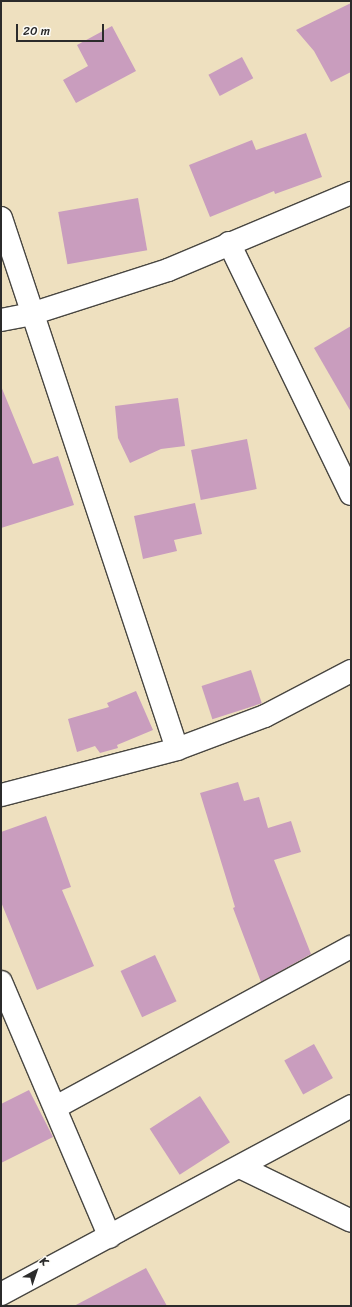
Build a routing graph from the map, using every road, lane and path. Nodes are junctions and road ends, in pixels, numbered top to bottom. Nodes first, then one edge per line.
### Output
1 (351, 193) edge
2 (1, 218) edge
3 (229, 243) junction
4 (31, 314) junction
5 (1, 320) edge
6 (351, 494) edge
7 (351, 671) edge
8 (177, 749) junction
9 (1, 795) edge
10 (351, 947) edge
11 (1, 982) edge
12 (351, 1106) edge
13 (56, 1107) junction
14 (240, 1167) junction
15 (351, 1221) edge
16 (110, 1237) junction
17 (1, 1294) edge

1 - 3 street
2 - 4 street
3 - 4 street
3 - 6 street
4 - 5 street
4 - 8 street
7 - 8 street
8 - 9 street
10 - 13 street
11 - 13 street
12 - 14 street
13 - 16 street
14 - 15 street
14 - 16 street
16 - 17 street

